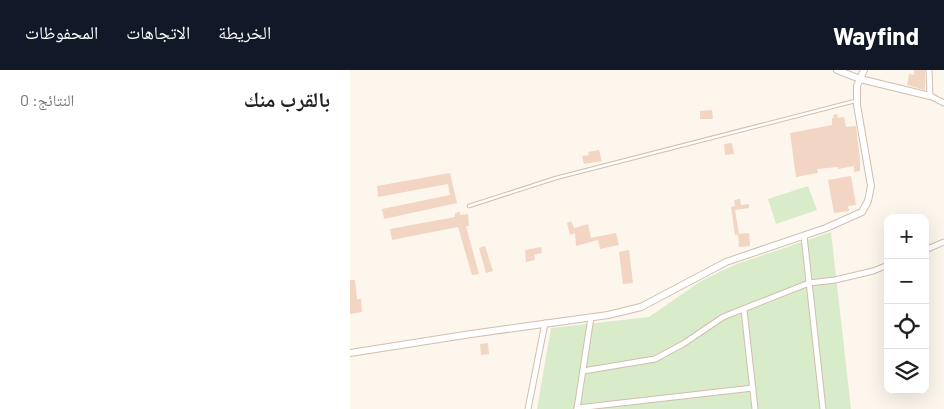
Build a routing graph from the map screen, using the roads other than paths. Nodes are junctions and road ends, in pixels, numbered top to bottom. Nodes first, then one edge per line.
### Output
1 (837, 70) edge
2 (864, 70) edge
3 (930, 70) edge
4 (860, 79) junction
5 (930, 96) junction
6 (857, 101) junction
7 (944, 103) edge
8 (469, 206) dead end
9 (804, 236) junction
10 (944, 242) edge
11 (929, 248) edge
12 (884, 266) edge
13 (809, 284) junction
14 (744, 310) junction
15 (591, 317) junction
16 (545, 323) junction
17 (350, 353) edge
18 (583, 371) junction
19 (753, 388) junction
20 (577, 408) edge
21 (528, 409) edge
22 (755, 409) edge
23 (823, 409) edge

1 - 4 street
2 - 4 street
3 - 5 street
4 - 5 street
4 - 6 street
5 - 7 street
6 - 8 lane
6 - 9 street
9 - 13 street
9 - 15 street
10 - 11 street
12 - 13 street
13 - 14 street
13 - 23 street
14 - 18 street
14 - 19 street
15 - 16 street
15 - 18 street
16 - 17 street
16 - 21 street
18 - 20 street
19 - 20 street
19 - 22 street

